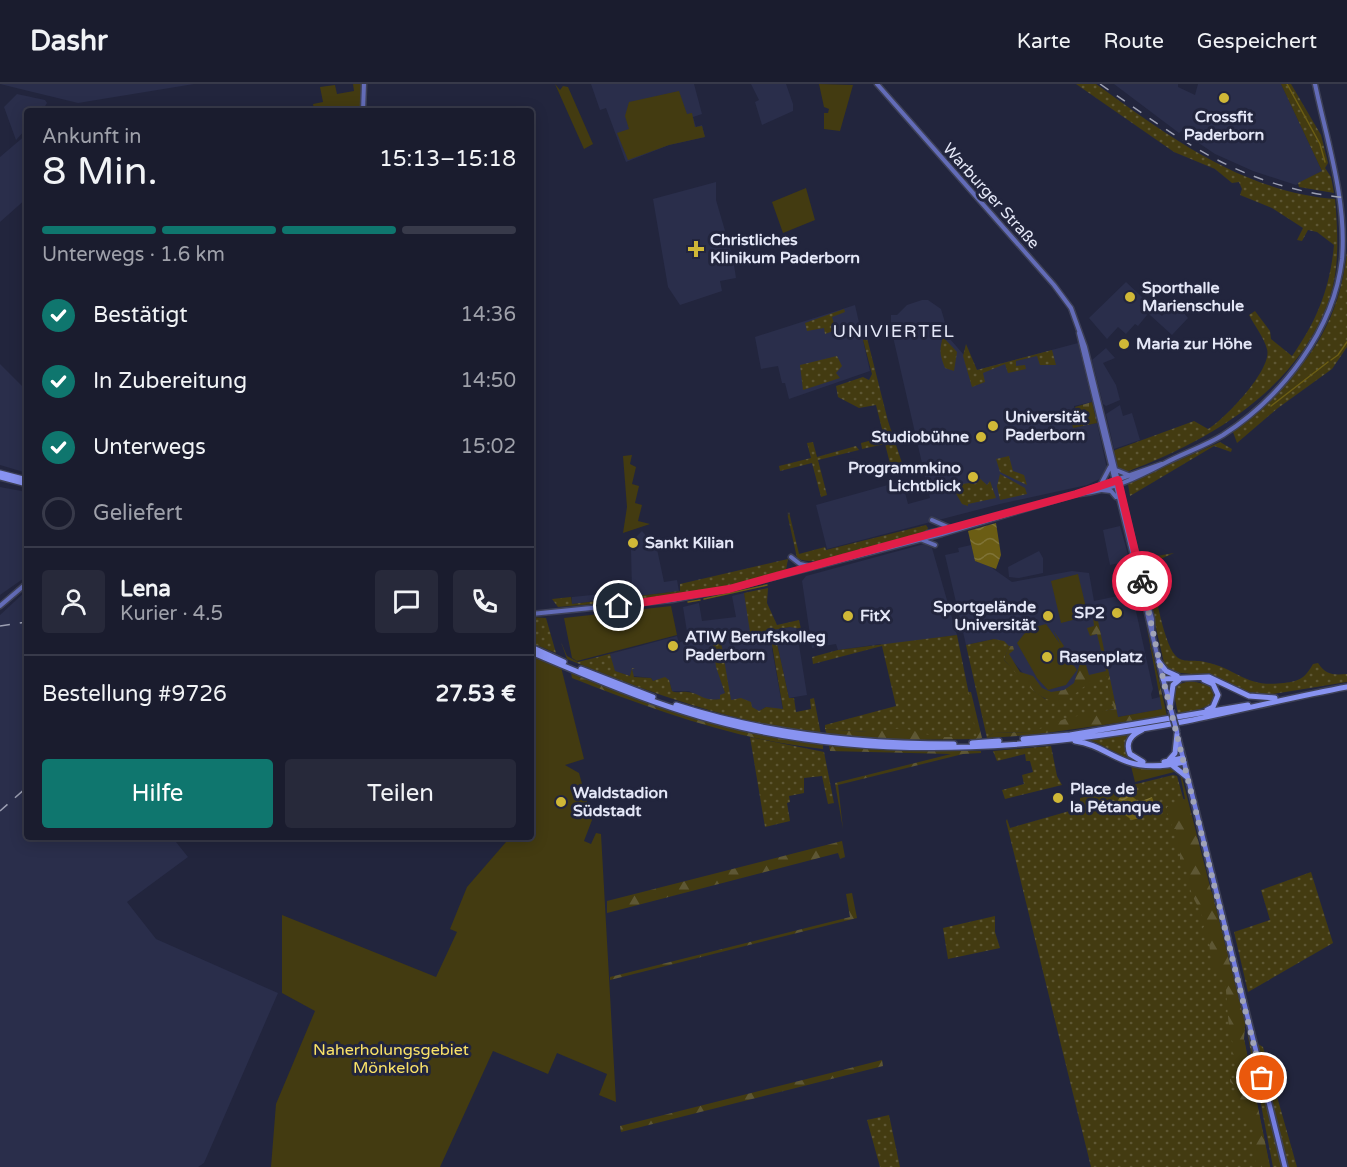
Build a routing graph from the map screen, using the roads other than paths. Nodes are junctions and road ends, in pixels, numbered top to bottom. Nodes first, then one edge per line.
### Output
1 (364, 84) edge
2 (877, 84) edge
3 (1315, 84) edge
4 (363, 108) edge
5 (1112, 467) junction
6 (0, 473) edge
7 (0, 477) edge
8 (1130, 478) junction
9 (24, 482) edge
10 (24, 483) edge
11 (1116, 483) junction
12 (1099, 488) junction
13 (1119, 497) junction
14 (932, 520) dead end
15 (958, 527) junction
16 (919, 538) junction
17 (935, 545) dead end
18 (791, 557) dead end
19 (814, 567) junction
20 (24, 586) edge
21 (0, 606) edge
22 (534, 614) edge
23 (534, 651) edge
24 (534, 651) edge
25 (1159, 662) junction
26 (1178, 679) junction
27 (1164, 681) junction
28 (1347, 687) edge
29 (1286, 698) junction
30 (1268, 702) junction
31 (1170, 708) junction
32 (1202, 713) junction
33 (1152, 727) junction
34 (1177, 733) junction
35 (1071, 739) junction
36 (1184, 760) junction
37 (1169, 763) junction
38 (1187, 777) junction
39 (1285, 1167) edge

1 - 4 main road
2 - 5 main road, Warburger Straße
3 - 8 main road
5 - 8 main road
5 - 11 main road, Warburger Straße
5 - 12 main road
6 - 9 highway
7 - 10 highway
8 - 11 main road
8 - 13 main road
11 - 12 main road
11 - 13 main road, Warburger Straße
12 - 13 main road
12 - 15 main road
13 - 25 main road, Warburger Straße
14 - 15 main road
15 - 16 main road
16 - 17 main road
16 - 19 main road
18 - 19 main road
19 - 22 main road
20 - 21 main road
23 - 32 highway
24 - 35 highway
25 - 26 highway
25 - 27 main road, Warburger Straße
26 - 27 highway
26 - 29 highway
26 - 31 highway
26 - 32 highway
27 - 31 main road, Warburger Straße
28 - 29 highway
29 - 30 highway
30 - 32 highway
30 - 33 highway
31 - 34 main road, Warburger Straße, bridge
33 - 35 highway
33 - 37 highway
34 - 36 main road, Warburger Straße
34 - 37 highway
35 - 37 highway
36 - 37 highway
36 - 38 main road, Warburger Straße
37 - 38 highway
38 - 39 main road, Warburger Straße

